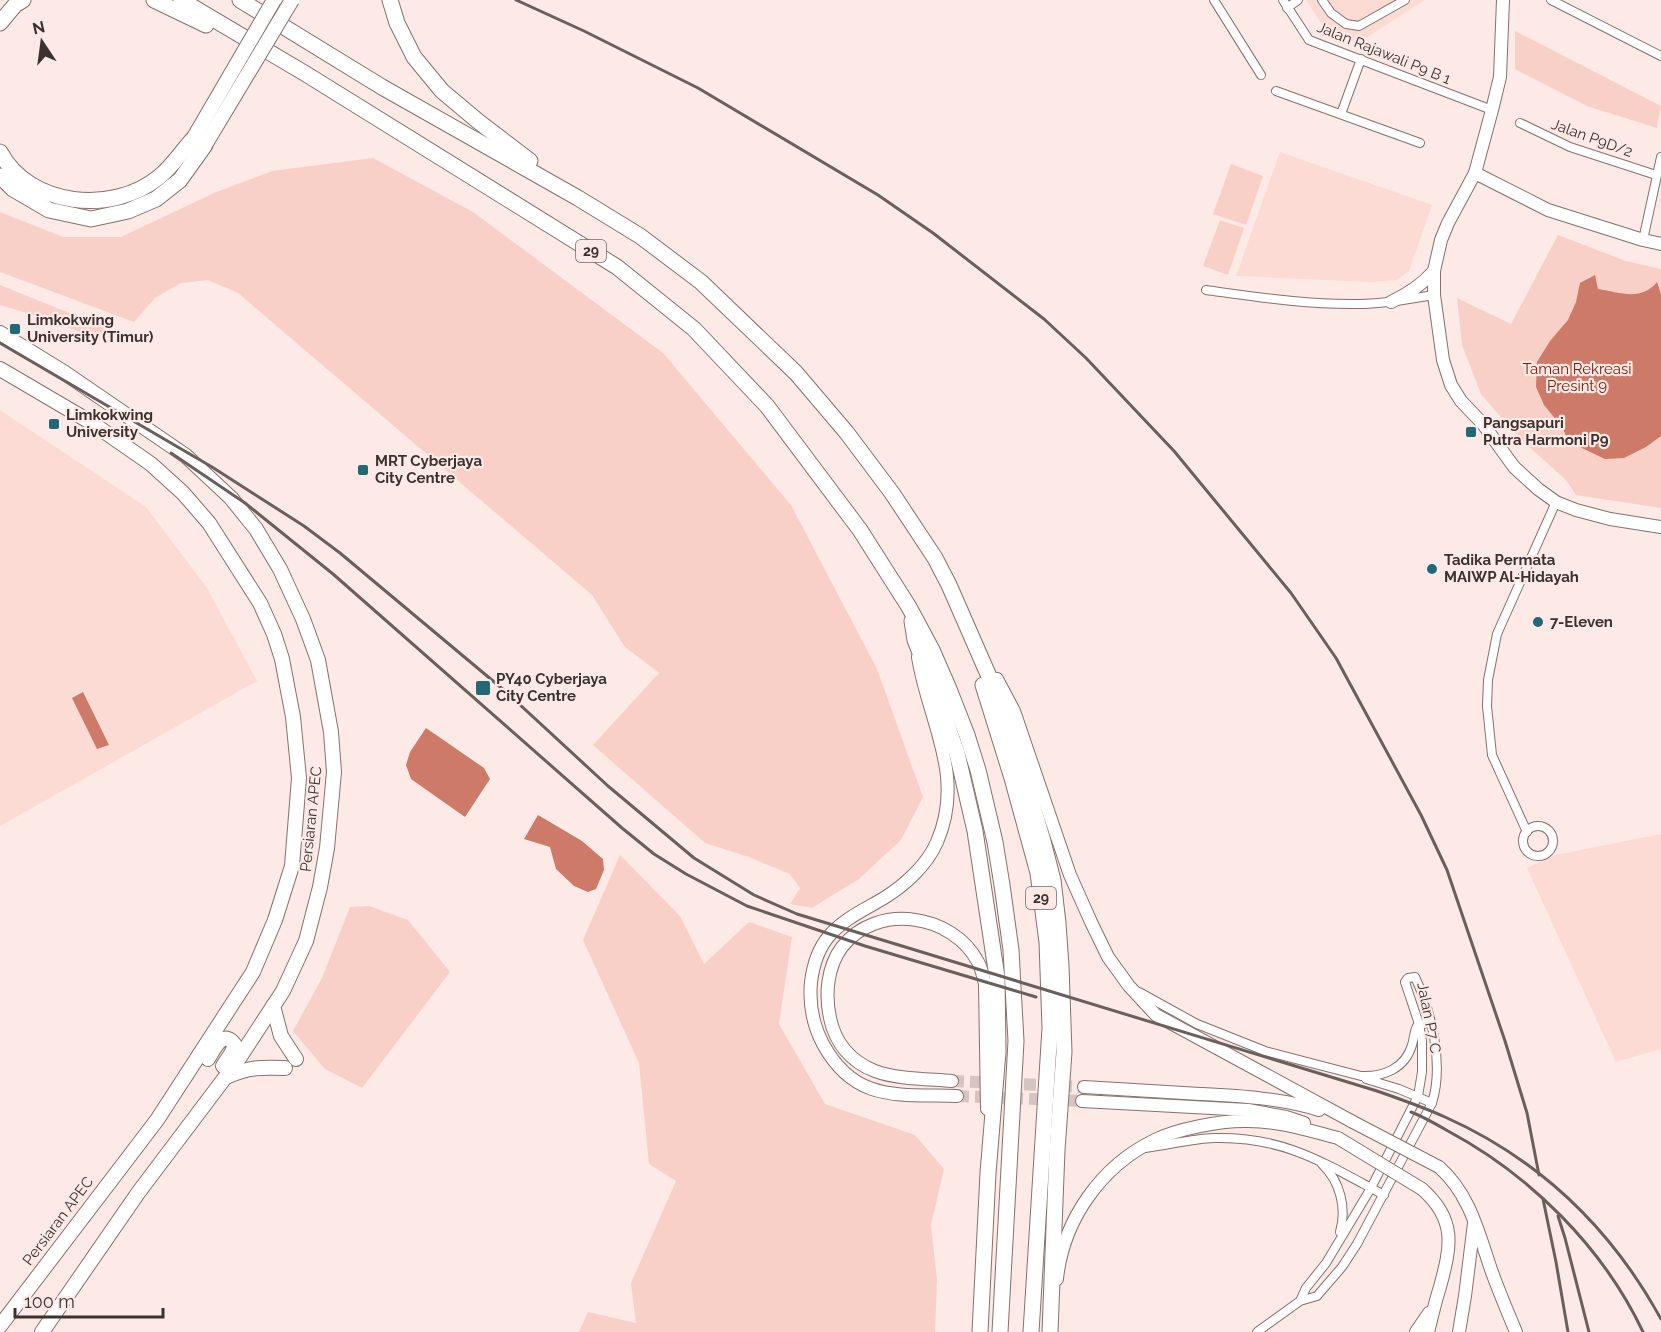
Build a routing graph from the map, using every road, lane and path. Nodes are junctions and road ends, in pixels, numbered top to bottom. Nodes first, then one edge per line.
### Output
1 (23, 0) edge
2 (154, 0) edge
3 (181, 0) edge
4 (240, 0) edge
5 (274, 0) edge
6 (292, 0) edge
7 (390, 0) edge
8 (1214, 0) edge
9 (1298, 0) edge
10 (1322, 0) edge
11 (1405, 0) edge
12 (1503, 0) edge
13 (1551, 0) edge
14 (1285, 4) edge
15 (0, 23) edge
16 (1661, 56) edge
17 (1361, 59) junction
18 (306, 74) junction
19 (1261, 75) dead end
20 (1276, 91) dead end
21 (1492, 110) junction
22 (1341, 114) junction
23 (1520, 123) dead end
24 (199, 142) junction
25 (1420, 143) dead end
26 (0, 152) edge
27 (1661, 157) edge
28 (1475, 173) junction
29 (1656, 175) junction
30 (0, 176) edge
31 (578, 198) junction
32 (1643, 240) junction
33 (1661, 244) edge
34 (1434, 271) junction
35 (1206, 290) dead end
36 (1434, 295) junction
37 (1391, 302) junction
38 (0, 333) edge
39 (0, 369) edge
40 (892, 493) junction
41 (1556, 502) junction
42 (1661, 527) edge
43 (949, 585) junction
44 (909, 607) junction
45 (915, 640) junction
46 (1527, 832) dead end
47 (1129, 986) junction
48 (273, 1006) junction
49 (1430, 1022) junction
50 (1419, 1024) junction
51 (1348, 1074) junction
52 (226, 1077) junction
53 (952, 1081) tunnel mouth
54 (1084, 1087) tunnel mouth
55 (957, 1096) tunnel mouth
56 (1418, 1096) junction
57 (1082, 1101) tunnel mouth
58 (1432, 1103) junction
59 (157, 1120) junction
60 (1353, 1122) junction
61 (183, 1132) junction
62 (1338, 1138) junction
63 (1137, 1149) junction
64 (1313, 1157) junction
65 (988, 1173) junction
66 (1371, 1188) junction
67 (1384, 1195) junction
68 (1474, 1219) junction
69 (1337, 1244) junction
70 (1440, 1286) junction
71 (1300, 1302) junction
72 (0, 1326) edge
73 (42, 1332) edge
74 (980, 1332) edge
75 (1000, 1332) edge
76 (1031, 1332) edge
77 (1051, 1332) edge
78 (1257, 1332) edge
79 (1416, 1332) edge
80 (1428, 1332) edge
81 (1459, 1332) edge
82 (1516, 1332) edge

1 - 15 highway
2 - 18 highway
3 - 18 highway, 29
4 - 31 highway, 29
5 - 24 main road, bridge
6 - 24 main road, bridge
7 - 31 highway
8 - 19 street
9 - 14 street
10 - 11 street
12 - 21 street
13 - 16 street
14 - 17 street, Jalan Rajawali P9 B 1
17 - 21 street, Jalan Rajawali P9 B 1
17 - 22 street
18 - 44 highway, 29
20 - 22 street
21 - 28 street
22 - 25 street
23 - 29 street, Jalan P9D/2
24 - 26 highway
24 - 30 highway
27 - 29 street
28 - 32 street
28 - 34 street
29 - 32 street
31 - 40 highway, 29
32 - 33 street
34 - 36 street
34 - 37 street
35 - 37 street
36 - 37 street
36 - 41 street
38 - 48 main road, Persiaran APEC
39 - 59 main road, Persiaran APEC
40 - 43 highway
40 - 76 highway, 29
41 - 42 street
41 - 46 street
43 - 47 street
43 - 77 highway
44 - 45 highway
44 - 75 highway, 29
45 - 55 street
45 - 65 highway
47 - 51 street
47 - 60 street
48 - 52 main road, Persiaran APEC
48 - 52 main road
49 - 50 street
49 - 50 street, Jalan P7 C
49 - 58 street, Jalan P7 C
50 - 51 street
50 - 56 street, Jalan P7 C
51 - 56 street
52 - 61 main road, Persiaran APEC
53 - 65 street
54 - 60 street
56 - 58 street
56 - 66 street, Jalan P7 C
57 - 62 street
58 - 67 street, Jalan P7 C
59 - 61 main road
59 - 72 main road, Persiaran APEC
60 - 68 street, bridge
61 - 73 main road, Persiaran APEC
62 - 63 street
62 - 70 street, bridge
63 - 64 street
63 - 77 street
64 - 66 street
64 - 69 street
65 - 74 highway
66 - 67 street
66 - 69 street, Jalan P7 C
67 - 71 street, Jalan P7 C
68 - 81 street
68 - 82 street
69 - 71 street, Jalan P7 C
70 - 79 street
70 - 80 street
71 - 78 street, Jalan P7 C

